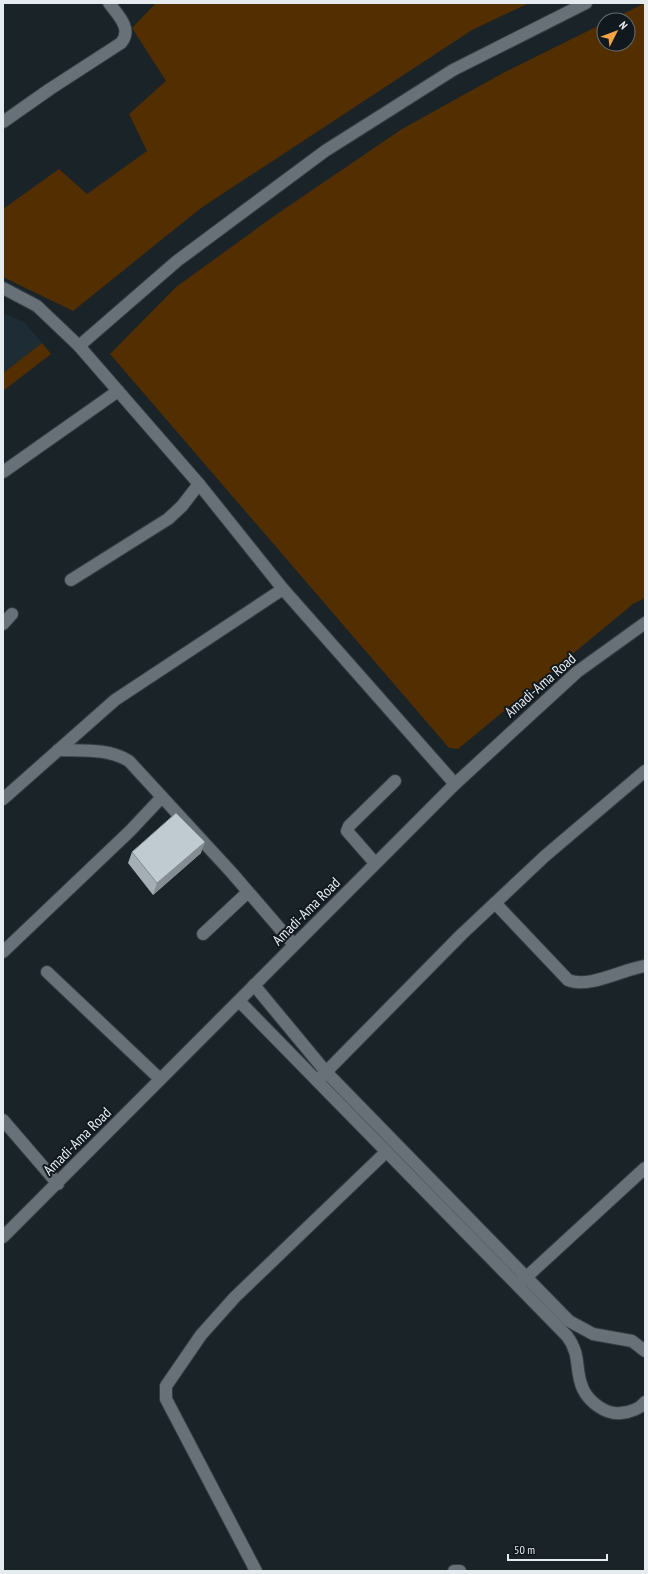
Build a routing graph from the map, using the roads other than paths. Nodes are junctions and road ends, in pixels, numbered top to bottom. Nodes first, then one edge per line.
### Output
1 (109, 3) edge
2 (586, 3) edge
3 (3, 122) edge
4 (3, 288) edge
5 (79, 346) junction
6 (118, 391) junction
7 (3, 472) edge
8 (199, 484) junction
9 (71, 580) dead end
10 (284, 589) junction
11 (12, 614) dead end
12 (645, 623) edge
13 (3, 624) edge
14 (58, 750) junction
15 (645, 771) edge
16 (395, 781) dead end
17 (455, 784) junction
18 (162, 797) junction
19 (3, 799) edge
20 (375, 863) junction
21 (248, 892) junction
22 (494, 903) junction
23 (203, 934) dead end
24 (294, 945) junction
25 (3, 952) edge
26 (645, 966) edge
27 (47, 972) dead end
28 (254, 985) junction
29 (239, 1001) junction
30 (326, 1072) junction
31 (160, 1079) junction
32 (316, 1082) junction
33 (3, 1121) edge
34 (386, 1152) junction
35 (645, 1168) edge
36 (58, 1184) junction
37 (3, 1237) edge
38 (522, 1281) junction
39 (645, 1351) edge
40 (645, 1402) edge
41 (256, 1571) edge
42 (454, 1571) edge
43 (460, 1571) edge

1 - 3 street
2 - 5 street
4 - 5 street
5 - 6 street
6 - 7 street
6 - 8 street
8 - 9 street
8 - 10 street
10 - 14 street
10 - 17 street
11 - 13 street
12 - 17 street, Amadi-Ama Road
14 - 18 street
14 - 19 street
15 - 22 street
16 - 20 street
17 - 20 street, Amadi-Ama Road
18 - 21 street
18 - 25 street
20 - 24 street, Amadi-Ama Road
21 - 23 street
21 - 24 street
22 - 26 street
22 - 30 street
24 - 28 street, Amadi-Ama Road
27 - 31 street
28 - 29 street, Amadi-Ama Road
28 - 30 street
29 - 31 street, Amadi-Ama Road
29 - 32 street
30 - 32 street
30 - 38 street
31 - 36 street, Amadi-Ama Road
32 - 34 street
33 - 36 street
34 - 38 street
34 - 41 street
35 - 38 street
36 - 37 street, Amadi-Ama Road
38 - 39 street
38 - 40 street
42 - 43 street

